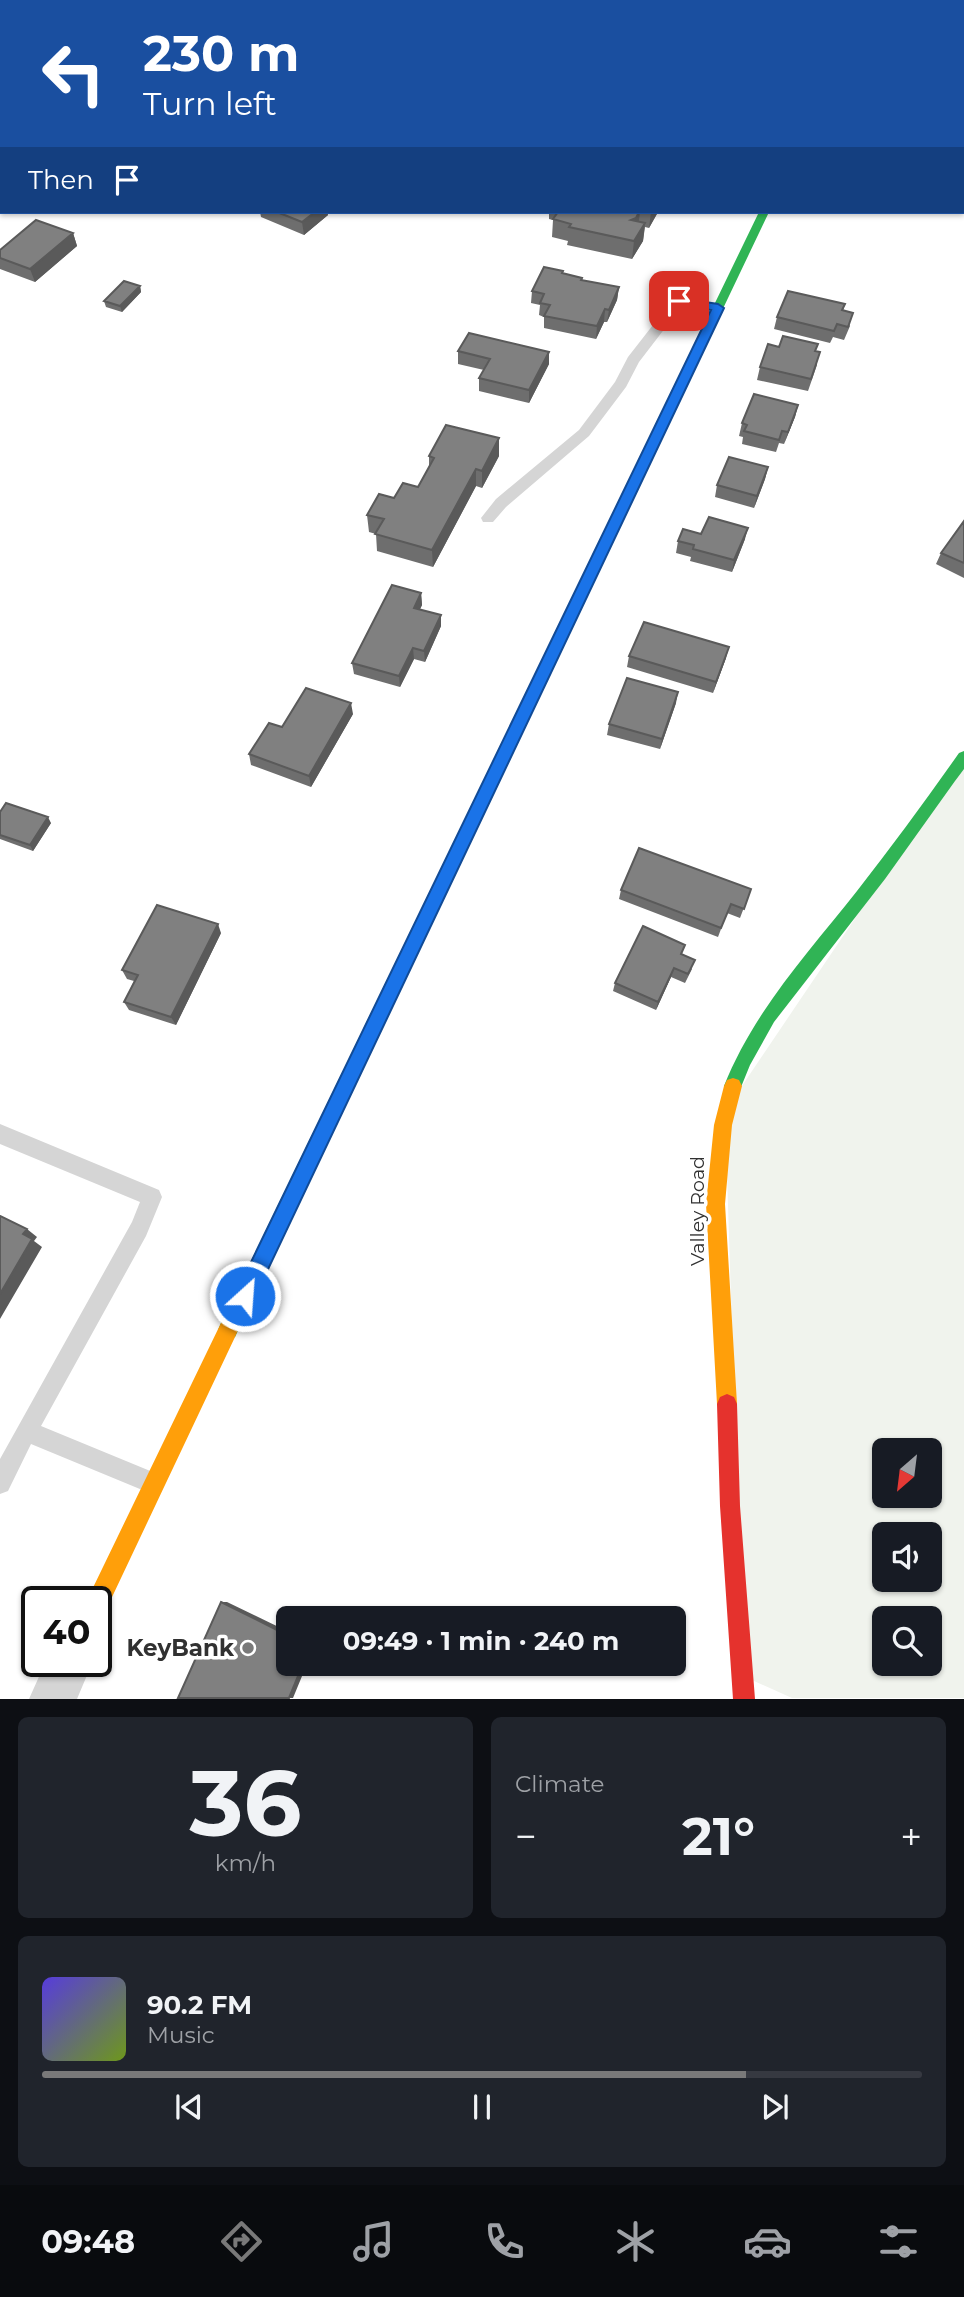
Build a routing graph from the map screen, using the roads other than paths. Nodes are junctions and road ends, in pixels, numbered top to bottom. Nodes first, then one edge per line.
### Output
1 (763, 214) edge
2 (718, 308) junction
3 (488, 518) dead end
4 (964, 757) edge
5 (0, 1134) edge
6 (26, 1431) junction
7 (0, 1483) edge
8 (155, 1484) junction
9 (106, 1586) edge
10 (62, 1677) edge
11 (52, 1699) edge
12 (744, 1699) edge

1 - 2 street
2 - 3 lane
2 - 8 street
4 - 12 street, Valley Road
5 - 6 lane
6 - 7 lane
6 - 8 lane
8 - 9 street
10 - 11 street

